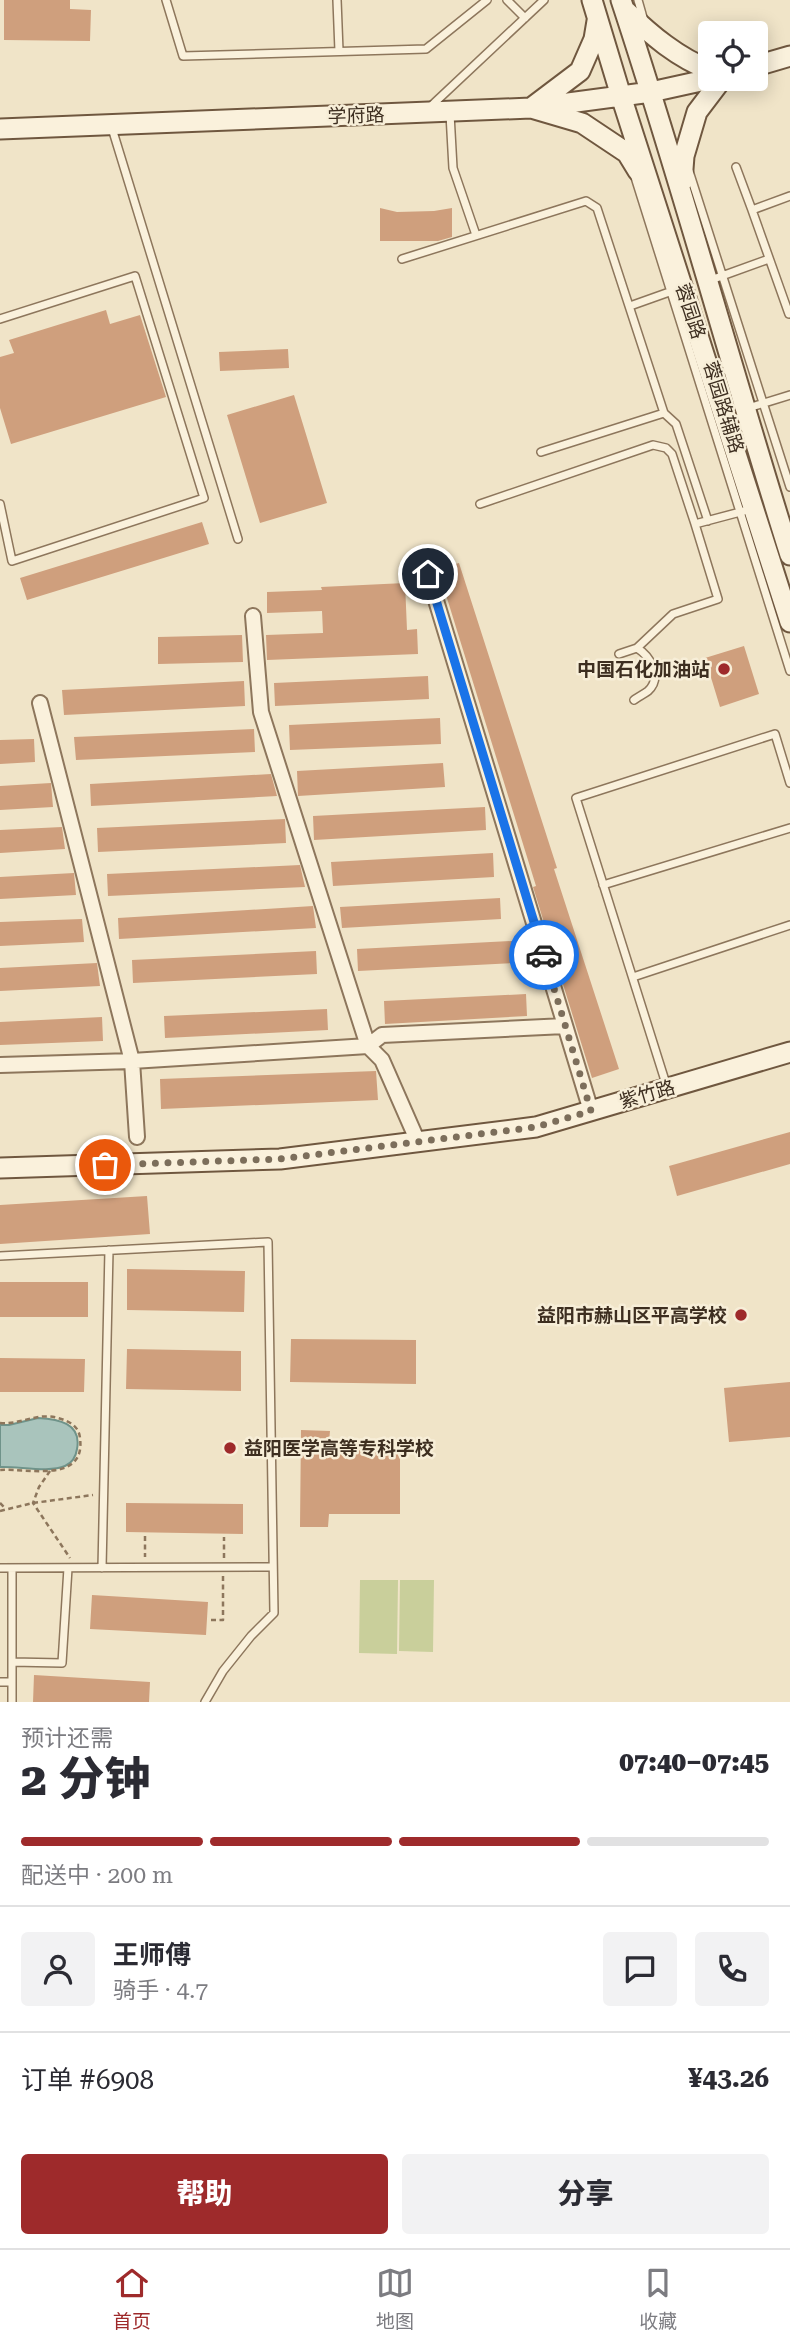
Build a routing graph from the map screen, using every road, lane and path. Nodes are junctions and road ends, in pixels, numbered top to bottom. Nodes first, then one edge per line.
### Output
1 (166, 0) edge
2 (337, 0) edge
3 (487, 0) edge
4 (507, 0) edge
5 (544, 0) edge
6 (627, 3) edge
7 (592, 10) edge
8 (525, 18) junction
9 (339, 51) junction
10 (790, 56) edge
11 (768, 62) edge
12 (698, 66) edge
13 (698, 82) edge
14 (713, 91) edge
15 (651, 92) junction
16 (621, 96) junction
17 (531, 108) junction
18 (450, 111) junction
19 (425, 112) junction
20 (111, 124) junction
21 (0, 129) edge
22 (627, 153) junction
23 (684, 156) junction
24 (736, 167) dead end
25 (682, 194) junction
26 (790, 196) edge
27 (654, 197) junction
28 (752, 210) junction
29 (477, 235) junction
30 (402, 259) dead end
31 (769, 259) junction
32 (716, 277) junction
33 (677, 289) junction
34 (630, 306) junction
35 (789, 314) edge
36 (0, 319) edge
37 (790, 395) edge
38 (764, 404) junction
39 (744, 409) junction
40 (664, 413) junction
41 (541, 452) dead end
42 (790, 487) edge
43 (0, 504) edge
44 (480, 504) dead end
45 (747, 510) junction
46 (708, 521) junction
47 (695, 524) junction
48 (238, 539) dead end
49 (790, 555) edge
50 (428, 574) dead end
51 (253, 616) dead end
52 (790, 622) edge
53 (637, 648) junction
54 (619, 654) dead end
55 (790, 671) edge
56 (634, 700) dead end
57 (40, 703) dead end
58 (790, 783) edge
59 (790, 828) edge
60 (603, 885) junction
61 (790, 925) edge
62 (632, 977) junction
63 (565, 1026) junction
64 (368, 1046) junction
65 (790, 1052) edge
66 (132, 1061) junction
67 (0, 1065) edge
68 (668, 1088) junction
69 (591, 1111) junction
70 (136, 1137) dead end
71 (418, 1142) junction
72 (0, 1168) edge
73 (109, 1250) junction
74 (0, 1256) edge
75 (0, 1423) edge
76 (0, 1470) edge
77 (50, 1471) junction
78 (104, 1494) junction
79 (0, 1503) edge
80 (33, 1503) junction
81 (5, 1508) junction
82 (0, 1511) edge
83 (145, 1536) dead end
84 (224, 1537) dead end
85 (273, 1567) junction
86 (0, 1568) edge
87 (12, 1568) junction
88 (72, 1568) junction
89 (102, 1568) junction
90 (145, 1568) junction
91 (223, 1568) junction
92 (211, 1620) dead end
93 (12, 1661) junction
94 (0, 1682) edge
95 (12, 1682) junction
96 (12, 1702) edge
97 (205, 1702) edge

1 - 9 lane
2 - 9 lane
3 - 9 lane
4 - 8 lane
5 - 8 lane
6 - 12 street
6 - 15 street, 蓉园路
7 - 16 street, 蓉园路
7 - 17 street
8 - 19 lane
10 - 11 street
13 - 15 street, 学府路
14 - 23 street
15 - 16 street, 学府路
15 - 25 street, 蓉园路
16 - 17 street, 学府路
16 - 27 street, 蓉园路
17 - 18 street, 学府路
17 - 22 street
18 - 19 street, 学府路
18 - 29 lane
19 - 20 street, 学府路
20 - 21 street, 学府路
20 - 48 lane
22 - 27 street
22 - 33 lane
23 - 25 street
23 - 32 lane, 蓉园路辅路
24 - 28 lane
25 - 32 street, 蓉园路
26 - 28 lane
27 - 33 street, 蓉园路
28 - 31 lane
29 - 30 lane
29 - 34 lane
31 - 32 lane
31 - 35 lane
32 - 38 lane, 蓉园路辅路
32 - 39 street, 蓉园路
33 - 34 lane
33 - 45 street, 蓉园路
34 - 40 lane
36 - 43 lane
37 - 38 lane
38 - 39 lane
38 - 42 lane, 蓉园路辅路
39 - 49 street, 蓉园路
40 - 41 lane
40 - 46 lane
44 - 47 lane
45 - 46 lane
45 - 52 street, 蓉园路
45 - 55 lane
46 - 47 lane
47 - 53 lane
50 - 63 street
51 - 64 street
53 - 54 lane
53 - 56 lane
57 - 66 street
58 - 60 lane
59 - 60 lane
60 - 62 lane
61 - 62 lane
62 - 68 lane
63 - 64 street
63 - 69 street
64 - 66 street
64 - 71 street
65 - 68 street, 紫竹路
66 - 67 street
66 - 70 street
68 - 69 street, 紫竹路
69 - 71 street, 紫竹路
71 - 72 street, 紫竹路
73 - 74 lane
73 - 78 lane
73 - 85 lane
75 - 77 path
76 - 77 path
77 - 80 path
78 - 80 path
78 - 89 lane
79 - 81 path
80 - 81 path
80 - 88 path
81 - 82 path
83 - 90 path
84 - 91 path
85 - 91 lane
85 - 97 lane
86 - 87 lane
87 - 88 lane
87 - 93 lane
88 - 89 lane
88 - 93 lane
89 - 90 lane
90 - 91 lane
91 - 92 path
93 - 95 lane
94 - 95 lane
95 - 96 lane

